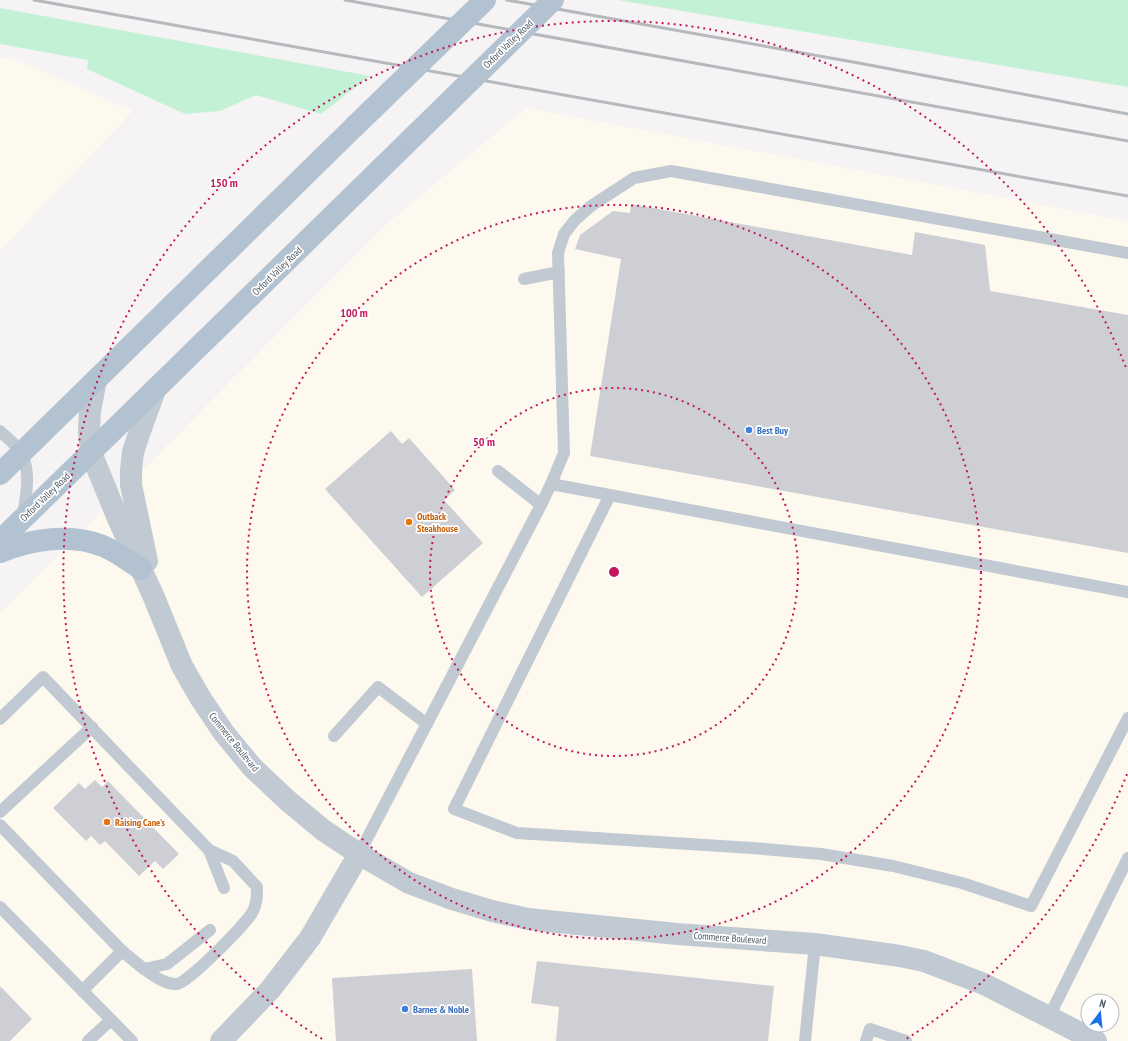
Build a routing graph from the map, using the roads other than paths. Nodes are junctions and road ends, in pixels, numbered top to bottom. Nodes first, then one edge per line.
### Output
1 (485, 0) edge
2 (553, 0) edge
3 (1128, 253) edge
4 (559, 272) junction
5 (524, 279) dead end
6 (96, 380) junction
7 (155, 390) junction
8 (0, 431) edge
9 (22, 453) junction
10 (91, 453) junction
11 (498, 471) dead end
12 (0, 474) edge
13 (552, 484) junction
14 (610, 495) junction
15 (541, 505) junction
16 (23, 519) junction
17 (0, 542) edge
18 (0, 552) edge
19 (141, 568) junction
20 (1128, 592) edge
21 (153, 595) junction
22 (1128, 718) edge
23 (0, 719) edge
24 (427, 724) junction
25 (92, 727) junction
26 (334, 736) dead end
27 (0, 812) edge
28 (0, 825) edge
29 (209, 850) junction
30 (359, 854) junction
31 (1128, 858) edge
32 (224, 888) dead end
33 (0, 907) edge
34 (210, 930) dead end
35 (816, 944) junction
36 (122, 951) junction
37 (144, 969) junction
38 (82, 991) junction
39 (1049, 1017) junction
40 (111, 1020) junction
41 (88, 1041) edge
42 (132, 1041) edge
43 (221, 1041) edge
44 (805, 1041) edge
45 (866, 1041) edge
46 (906, 1041) edge
47 (1096, 1041) edge

1 - 6 main road, bridge
2 - 7 main road, Oxford Valley Road, bridge
3 - 4 lane
4 - 5 lane
4 - 13 lane
6 - 9 main road
6 - 10 street, Commerce Boulevard
7 - 10 main road, Oxford Valley Road
7 - 21 street, Commerce Boulevard
8 - 9 lane
9 - 12 main road
9 - 16 lane
10 - 16 main road, Oxford Valley Road
10 - 19 street, Commerce Boulevard
11 - 15 lane
13 - 14 lane
13 - 15 lane
14 - 20 lane
14 - 22 lane
15 - 24 lane
16 - 17 main road, Oxford Valley Road
18 - 19 main road
19 - 21 street, Commerce Boulevard
21 - 30 street, Commerce Boulevard
23 - 25 lane
24 - 26 lane
24 - 30 lane
25 - 27 lane
25 - 29 lane
28 - 36 lane
29 - 32 lane
29 - 37 lane
30 - 35 street, Commerce Boulevard
30 - 43 street
31 - 39 lane
33 - 38 lane
34 - 37 lane
35 - 39 street, Commerce Boulevard
35 - 44 lane
36 - 37 lane
36 - 38 lane
38 - 40 lane
39 - 47 street, Commerce Boulevard
40 - 41 lane
40 - 42 lane
45 - 46 lane

